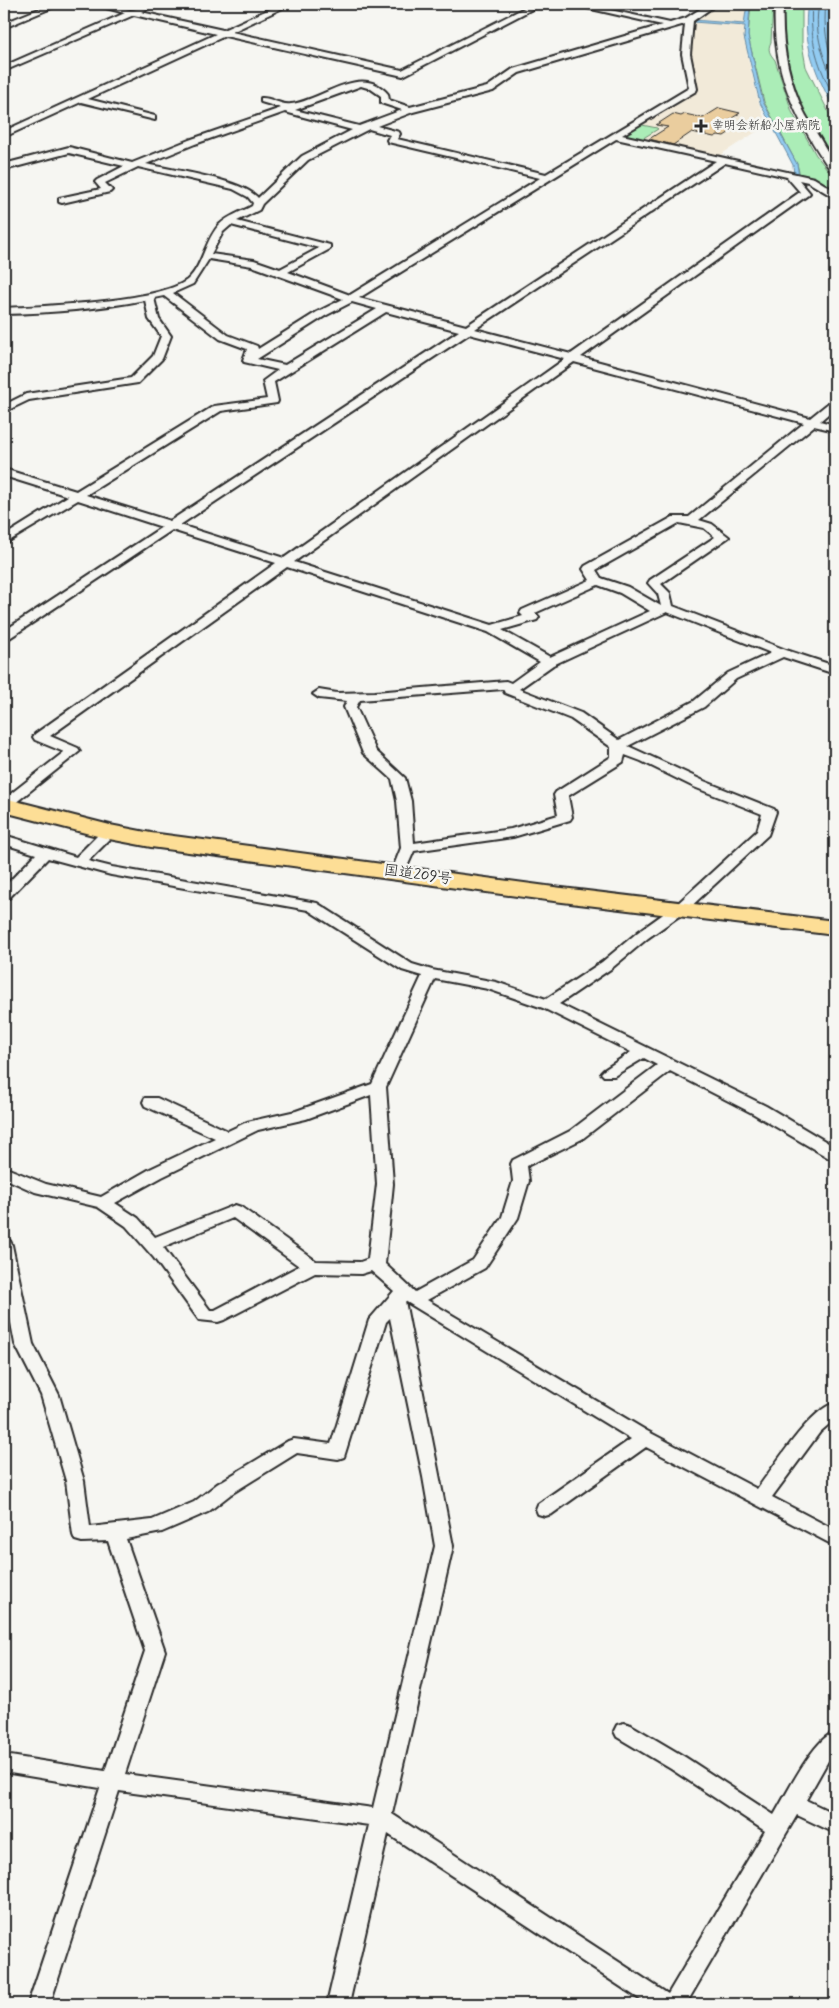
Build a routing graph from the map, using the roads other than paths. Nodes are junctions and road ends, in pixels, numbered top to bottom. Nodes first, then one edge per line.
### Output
1 (57, 4) edge
2 (95, 4) edge
3 (153, 4) edge
4 (287, 4) edge
5 (538, 4) edge
6 (573, 4) edge
7 (713, 4) edge
8 (779, 4) edge
9 (133, 12) junction
10 (689, 20) junction
11 (669, 24) junction
12 (4, 26) edge
13 (223, 33) junction
14 (371, 67) junction
15 (4, 68) edge
16 (360, 83) junction
17 (78, 100) junction
18 (264, 100) dead end
19 (289, 109) junction
20 (410, 110) junction
21 (152, 118) dead end
22 (365, 128) junction
23 (4, 134) edge
24 (615, 136) junction
25 (724, 161) junction
26 (6, 165) edge
27 (137, 166) junction
28 (835, 170) edge
29 (791, 176) junction
30 (546, 177) junction
31 (835, 195) edge
32 (62, 200) dead end
33 (258, 203) junction
34 (232, 222) junction
35 (205, 256) junction
36 (280, 273) junction
37 (165, 292) junction
38 (149, 296) junction
39 (351, 298) junction
40 (385, 308) junction
41 (4, 311) edge
42 (467, 330) junction
43 (573, 358) junction
44 (248, 360) junction
45 (287, 369) junction
46 (835, 403) edge
47 (4, 409) edge
48 (812, 422) junction
49 (835, 428) edge
50 (4, 472) edge
51 (76, 496) junction
52 (691, 521) junction
53 (170, 526) junction
54 (4, 541) edge
55 (285, 563) junction
56 (598, 581) junction
57 (663, 610) junction
58 (492, 629) junction
59 (4, 636) edge
60 (782, 653) junction
61 (549, 662) junction
62 (835, 670) edge
63 (510, 690) junction
64 (319, 694) dead end
65 (356, 696) junction
66 (618, 746) junction
67 (4, 805) edge
68 (109, 832) junction
69 (4, 839) edge
70 (408, 848) junction
71 (45, 853) junction
72 (79, 862) junction
73 (398, 872) junction
74 (4, 895) edge
75 (681, 908) junction
76 (835, 928) edge
77 (430, 974) junction
78 (548, 1005) junction
79 (643, 1052) junction
80 (668, 1065) junction
81 (609, 1073) dead end
82 (378, 1087) junction
83 (151, 1102) dead end
84 (229, 1138) junction
85 (835, 1154) edge
86 (4, 1172) edge
87 (103, 1203) junction
88 (4, 1244) edge
89 (152, 1245) junction
90 (376, 1263) junction
91 (312, 1267) junction
92 (404, 1297) junction
93 (835, 1409) edge
94 (645, 1438) junction
95 (760, 1498) junction
96 (545, 1509) dead end
97 (115, 1533) junction
98 (835, 1539) edge
99 (624, 1731) dead end
100 (835, 1740) edge
101 (4, 1763) edge
102 (112, 1780) junction
103 (792, 1803) junction
104 (381, 1818) junction
105 (835, 1824) edge
106 (777, 1828) junction
107 (39, 2004) edge
108 (338, 2004) edge
109 (665, 2004) edge
110 (674, 2004) edge

1 - 12 street
2 - 9 street
3 - 9 street
4 - 13 street
5 - 14 street
6 - 11 street
7 - 10 street
8 - 28 street
9 - 13 street
9 - 15 street
10 - 11 street
10 - 24 street
11 - 20 street
13 - 14 street
13 - 17 street
14 - 16 street
16 - 19 street
16 - 20 street
17 - 21 street
17 - 23 street
18 - 19 street
19 - 22 street
19 - 27 street
20 - 22 street
22 - 30 street
22 - 33 street
24 - 25 street
24 - 30 street
25 - 29 street
25 - 42 street
26 - 27 street
27 - 32 street
27 - 33 street
29 - 31 street
29 - 43 street
30 - 39 street
33 - 34 street
34 - 35 street
34 - 36 street
35 - 36 street
35 - 37 street
36 - 39 street
37 - 38 street
37 - 44 street
38 - 41 street
38 - 47 street
39 - 40 street
39 - 44 street
40 - 42 street
40 - 45 street
42 - 43 street
42 - 53 street
43 - 48 street
43 - 55 street
44 - 45 street
45 - 51 street
46 - 48 street
48 - 49 street
48 - 52 street
50 - 51 street
51 - 53 street
51 - 54 street
52 - 56 street
52 - 57 street
53 - 55 street
53 - 59 street
55 - 58 street
55 - 67 street
56 - 57 street
56 - 58 street
57 - 60 street
57 - 61 street
58 - 61 street
60 - 62 street
60 - 66 street
61 - 63 street
63 - 65 street
63 - 66 street
64 - 65 street
65 - 70 street
66 - 70 street
66 - 75 street
67 - 68 highway, 国道209号
68 - 72 street
68 - 73 highway, 国道209号
69 - 71 street
70 - 73 street
71 - 72 street
71 - 74 street
72 - 77 street
73 - 75 highway, 国道209号
75 - 76 highway, 国道209号
75 - 78 street
77 - 78 street
77 - 82 street
78 - 79 street
79 - 80 street
79 - 81 street
80 - 85 street
80 - 92 street
82 - 84 street
82 - 90 street
83 - 84 street
84 - 87 street
86 - 87 street
87 - 89 street
88 - 97 street
89 - 91 street
89 - 91 street
90 - 91 street
90 - 92 street
92 - 94 street
92 - 97 street
92 - 104 street
93 - 95 street
94 - 95 street
94 - 96 street
95 - 98 street
97 - 102 street
99 - 106 street
100 - 103 street
101 - 102 street
102 - 104 street
102 - 107 street
103 - 105 street
103 - 106 street
104 - 108 street
104 - 109 street
106 - 110 street

